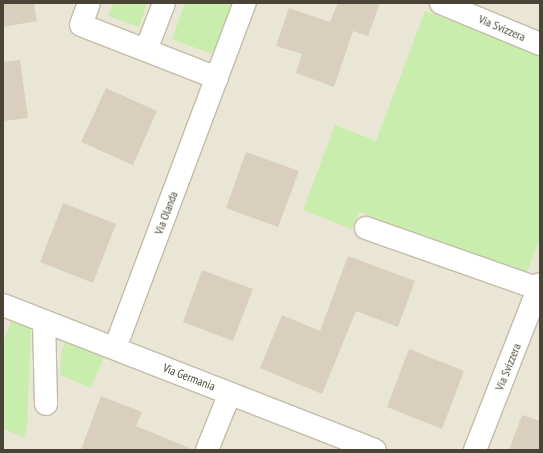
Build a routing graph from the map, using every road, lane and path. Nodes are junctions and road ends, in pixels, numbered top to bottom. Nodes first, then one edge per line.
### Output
1 (89, 3) edge
2 (164, 3) edge
3 (245, 3) edge
4 (441, 3) edge
5 (540, 44) edge
6 (146, 50) junction
7 (217, 78) junction
8 (366, 228) dead end
9 (539, 287) edge
10 (3, 305) edge
11 (44, 321) junction
12 (115, 348) junction
13 (230, 393) junction
14 (46, 404) dead end
15 (207, 450) edge
16 (375, 450) edge
17 (475, 450) edge

1 - 6 street
2 - 6 street
3 - 7 street, Via Olanda
4 - 5 street, Via Svizzera
6 - 7 street
7 - 12 street, Via Olanda
8 - 9 street
9 - 17 street, Via Svizzera
10 - 11 street, Via Germania
11 - 12 street, Via Germania
11 - 14 street
12 - 13 street, Via Germania
13 - 15 street
13 - 16 street, Via Germania

